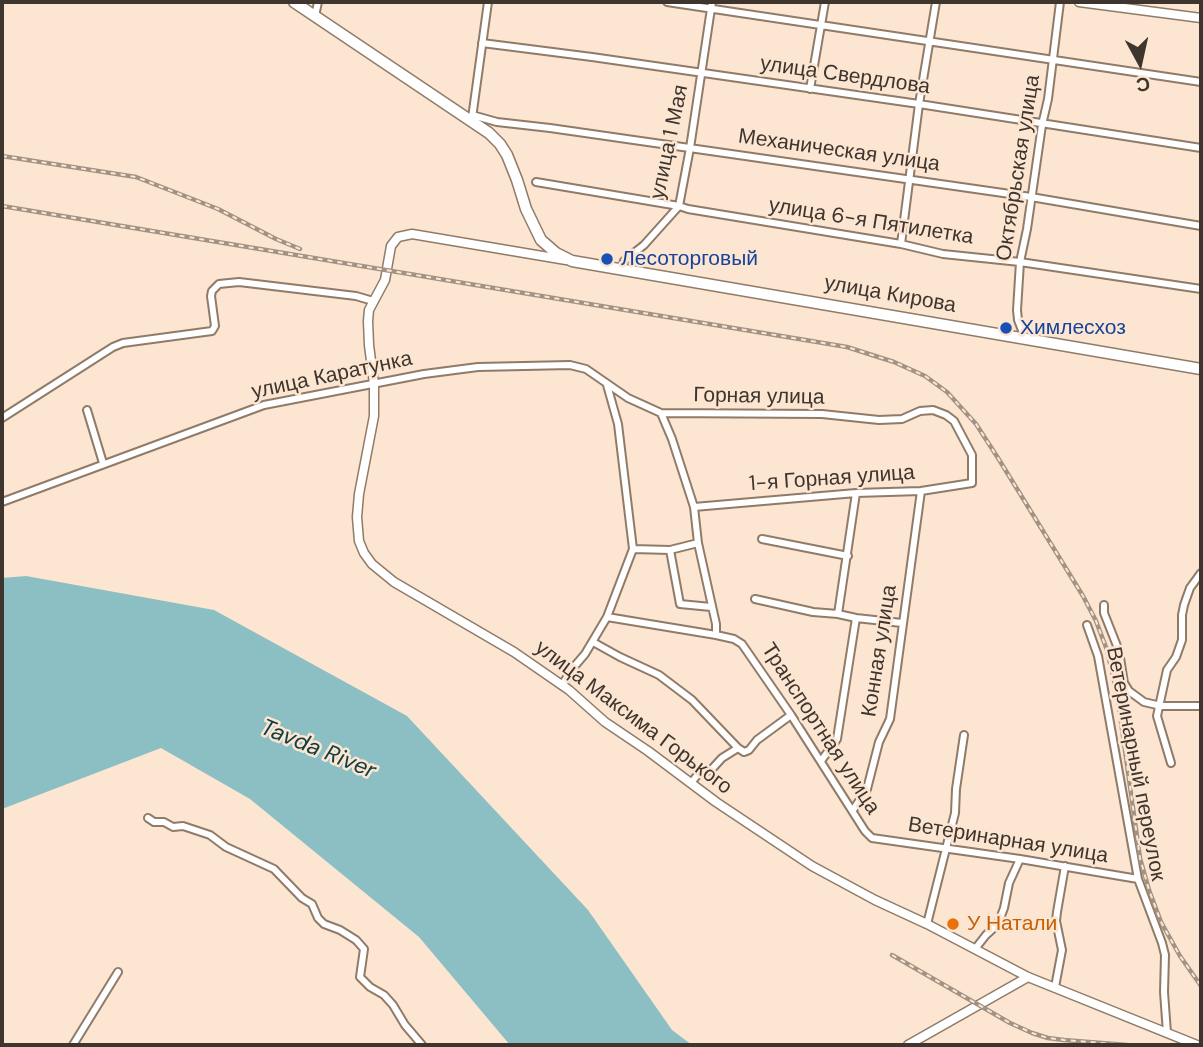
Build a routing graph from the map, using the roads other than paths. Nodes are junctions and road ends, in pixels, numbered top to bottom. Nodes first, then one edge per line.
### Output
1 (294, 2) edge
2 (318, 2) edge
3 (488, 2) edge
4 (667, 2) edge
5 (825, 2) edge
6 (936, 2) edge
7 (1060, 2) edge
8 (1079, 2) edge
9 (712, 5) edge
10 (315, 16) junction
11 (1201, 18) edge
12 (821, 25) junction
13 (930, 41) junction
14 (482, 43) junction
15 (1054, 59) junction
16 (702, 74) junction
17 (1201, 82) edge
18 (810, 89) junction
19 (919, 104) junction
20 (472, 118) junction
21 (1042, 125) junction
22 (690, 148) junction
23 (1201, 148) edge
24 (910, 181) junction
25 (536, 182) dead end
26 (1031, 197) junction
27 (679, 206) junction
28 (1201, 226) edge
29 (412, 234) joint
30 (901, 244) junction
31 (572, 261) junction
32 (1020, 262) junction
33 (621, 269) junction
34 (1201, 289) edge
35 (373, 301) junction
36 (1025, 338) junction
37 (1201, 369) edge
38 (597, 376) joint
39 (374, 384) junction
40 (607, 385) junction
41 (87, 410) dead end
42 (661, 413) junction
43 (2, 418) edge
44 (103, 463) junction
45 (972, 483) joint
46 (921, 491) junction
47 (856, 493) junction
48 (2, 501) edge
49 (694, 507) junction
50 (762, 539) dead end
51 (698, 543) junction
52 (633, 550) junction
53 (670, 550) junction
54 (848, 556) junction
55 (1201, 573) edge
56 (755, 599) dead end
57 (1104, 605) dead end
58 (711, 607) junction
59 (838, 614) junction
60 (607, 617) junction
61 (856, 618) junction
62 (902, 623) junction
63 (1087, 625) dead end
64 (716, 635) junction
65 (593, 642) junction
66 (562, 685) junction
67 (1159, 705) junction
68 (1201, 706) edge
69 (791, 715) junction
70 (964, 735) dead end
71 (738, 748) junction
72 (821, 761) junction
73 (1171, 763) dead end
74 (691, 783) junction
75 (853, 810) junction
76 (148, 818) dead end
77 (872, 838) joint
78 (946, 849) junction
79 (1020, 859) junction
80 (1065, 866) junction
81 (1138, 879) junction
82 (927, 924) junction
83 (975, 949) junction
84 (118, 972) dead end
85 (1028, 976) junction
86 (1055, 987) junction
87 (1167, 1033) junction
88 (73, 1045) edge
89 (422, 1045) edge
90 (908, 1045) edge
91 (1197, 1045) edge

1 - 10 main road, Механическая улица
2 - 10 street
3 - 14 street
4 - 9 street
5 - 12 street
6 - 13 street
7 - 15 street, Октябрьская улица
8 - 11 street
9 - 12 street
9 - 16 street, улица 1 Мая
10 - 20 main road, Механическая улица
12 - 13 street
12 - 18 street
13 - 15 street
13 - 19 street
14 - 16 street, улица Свердлова
14 - 20 street
15 - 17 street
15 - 21 street, Октябрьская улица
16 - 18 street, улица Свердлова
16 - 22 street, улица 1 Мая
18 - 19 street, улица Свердлова
19 - 21 street, улица Свердлова
19 - 24 street
20 - 22 street, Механическая улица
20 - 31 main road, улица Кирова
21 - 23 street, улица Свердлова
21 - 26 street, Октябрьская улица
22 - 24 street, Механическая улица
22 - 27 street, улица 1 Мая
24 - 26 street, Механическая улица
24 - 30 street
25 - 27 street, улица 6-я Пятилетка
26 - 28 street, Механическая улица
26 - 32 street, Октябрьская улица
27 - 30 street, улица 6-я Пятилетка
27 - 33 street, улица 1 Мая
29 - 31 street, улица Кирова
29 - 35 street, улица Максима Горького
30 - 32 street, улица 6-я Пятилетка
31 - 33 main road, улица Кирова
32 - 34 street, улица 6-я Пятилетка
32 - 36 street, Октябрьская улица
33 - 36 main road, улица Кирова
35 - 39 street, улица Максима Горького
35 - 43 street
36 - 37 main road, улица Кирова
38 - 39 street, улица Каратунка
38 - 40 street, Горная улица
39 - 44 street, улица Каратунка
39 - 66 street, улица Максима Горького
40 - 42 street, Горная улица
40 - 52 street
41 - 44 street
42 - 45 street, Горная улица
42 - 49 street
44 - 48 street, улица Каратунка
45 - 46 street, 1-я Горная улица
46 - 47 street, 1-я Горная улица
46 - 62 street, Конная улица
47 - 49 street, 1-я Горная улица
47 - 54 street
49 - 51 street
50 - 54 street
51 - 53 street
51 - 58 street
52 - 53 street
52 - 60 street
53 - 58 street
54 - 59 street
55 - 67 street
56 - 59 street
57 - 67 street
58 - 64 street
59 - 61 street
60 - 64 street, Транспортная улица
60 - 65 street
61 - 62 street
61 - 72 street
62 - 75 street, Конная улица
63 - 81 street, Ветеринарный переулок
64 - 69 street, Транспортная улица
65 - 66 street
65 - 71 street
66 - 74 street, улица Максима Горького
67 - 68 street
67 - 73 street
69 - 71 street
69 - 72 street, Транспортная улица
70 - 78 street
71 - 74 street
72 - 75 street, Транспортная улица
74 - 82 street, улица Максима Горького
75 - 77 street, Транспортная улица
76 - 89 street
77 - 78 street, Ветеринарная улица
78 - 79 street, Ветеринарная улица
78 - 82 street
79 - 80 street, Ветеринарная улица
79 - 83 street
80 - 81 street, Ветеринарная улица
80 - 86 street
81 - 87 street, Ветеринарный переулок
82 - 83 street, улица Максима Горького
83 - 85 street, улица Максима Горького
84 - 88 street
85 - 86 street, улица Максима Горького
85 - 90 street
86 - 87 street, улица Максима Горького
87 - 91 street, улица Максима Горького

